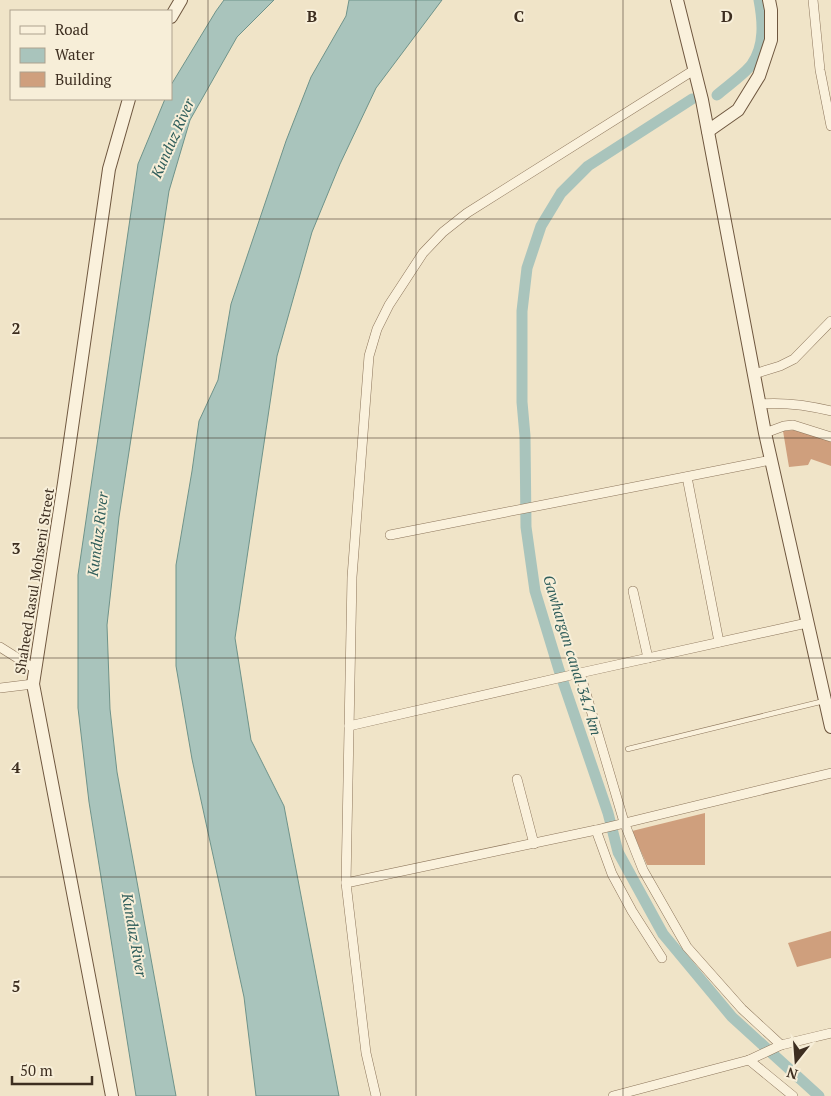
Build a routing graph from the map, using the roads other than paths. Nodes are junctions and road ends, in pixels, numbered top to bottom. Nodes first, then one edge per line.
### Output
1 (181, 0) edge
2 (677, 0) edge
3 (769, 0) edge
4 (813, 0) edge
5 (172, 15) edge
6 (831, 68) edge
7 (694, 70) junction
8 (820, 70) junction
9 (129, 100) edge
10 (831, 126) edge
11 (708, 132) junction
12 (831, 321) edge
13 (754, 374) junction
14 (760, 404) junction
15 (831, 412) edge
16 (765, 433) junction
17 (831, 437) edge
18 (772, 460) junction
19 (687, 477) junction
20 (390, 535) dead end
21 (633, 591) dead end
22 (807, 623) junction
23 (719, 642) junction
24 (0, 647) edge
25 (648, 658) junction
26 (35, 669) junction
27 (580, 673) junction
28 (33, 684) junction
29 (0, 688) edge
30 (826, 700) junction
31 (349, 726) junction
32 (831, 727) edge
33 (628, 749) dead end
34 (831, 773) edge
35 (517, 779) dead end
36 (624, 822) junction
37 (596, 830) junction
38 (534, 844) junction
39 (346, 883) junction
40 (662, 958) dead end
41 (831, 1032) edge
42 (781, 1045) junction
43 (749, 1060) junction
44 (112, 1096) edge
45 (376, 1096) edge
46 (613, 1096) edge
47 (793, 1096) edge

1 - 5 street
2 - 7 street
3 - 11 street
4 - 8 street
6 - 8 street
7 - 11 street
7 - 31 street
8 - 10 street
9 - 26 street, Shaheed Rasul Mohseni Street
11 - 13 street
12 - 13 street
13 - 14 street
14 - 15 street
14 - 16 street
16 - 17 street
16 - 18 street
18 - 19 street
18 - 22 street
19 - 20 street
19 - 23 street
21 - 25 street
22 - 23 street
22 - 30 street
23 - 25 street
24 - 26 street
25 - 27 street
26 - 28 street, Shaheed Rasul Mohseni Street
27 - 31 street
27 - 36 street
28 - 29 street
28 - 44 street, Shaheed Rasul Mohseni Street
30 - 32 street
30 - 33 lane
31 - 39 street
34 - 36 street
35 - 38 street
36 - 37 street
36 - 42 street
37 - 38 street
37 - 40 street
38 - 39 street
39 - 45 street
41 - 42 street
42 - 43 street
43 - 46 street
43 - 47 street

